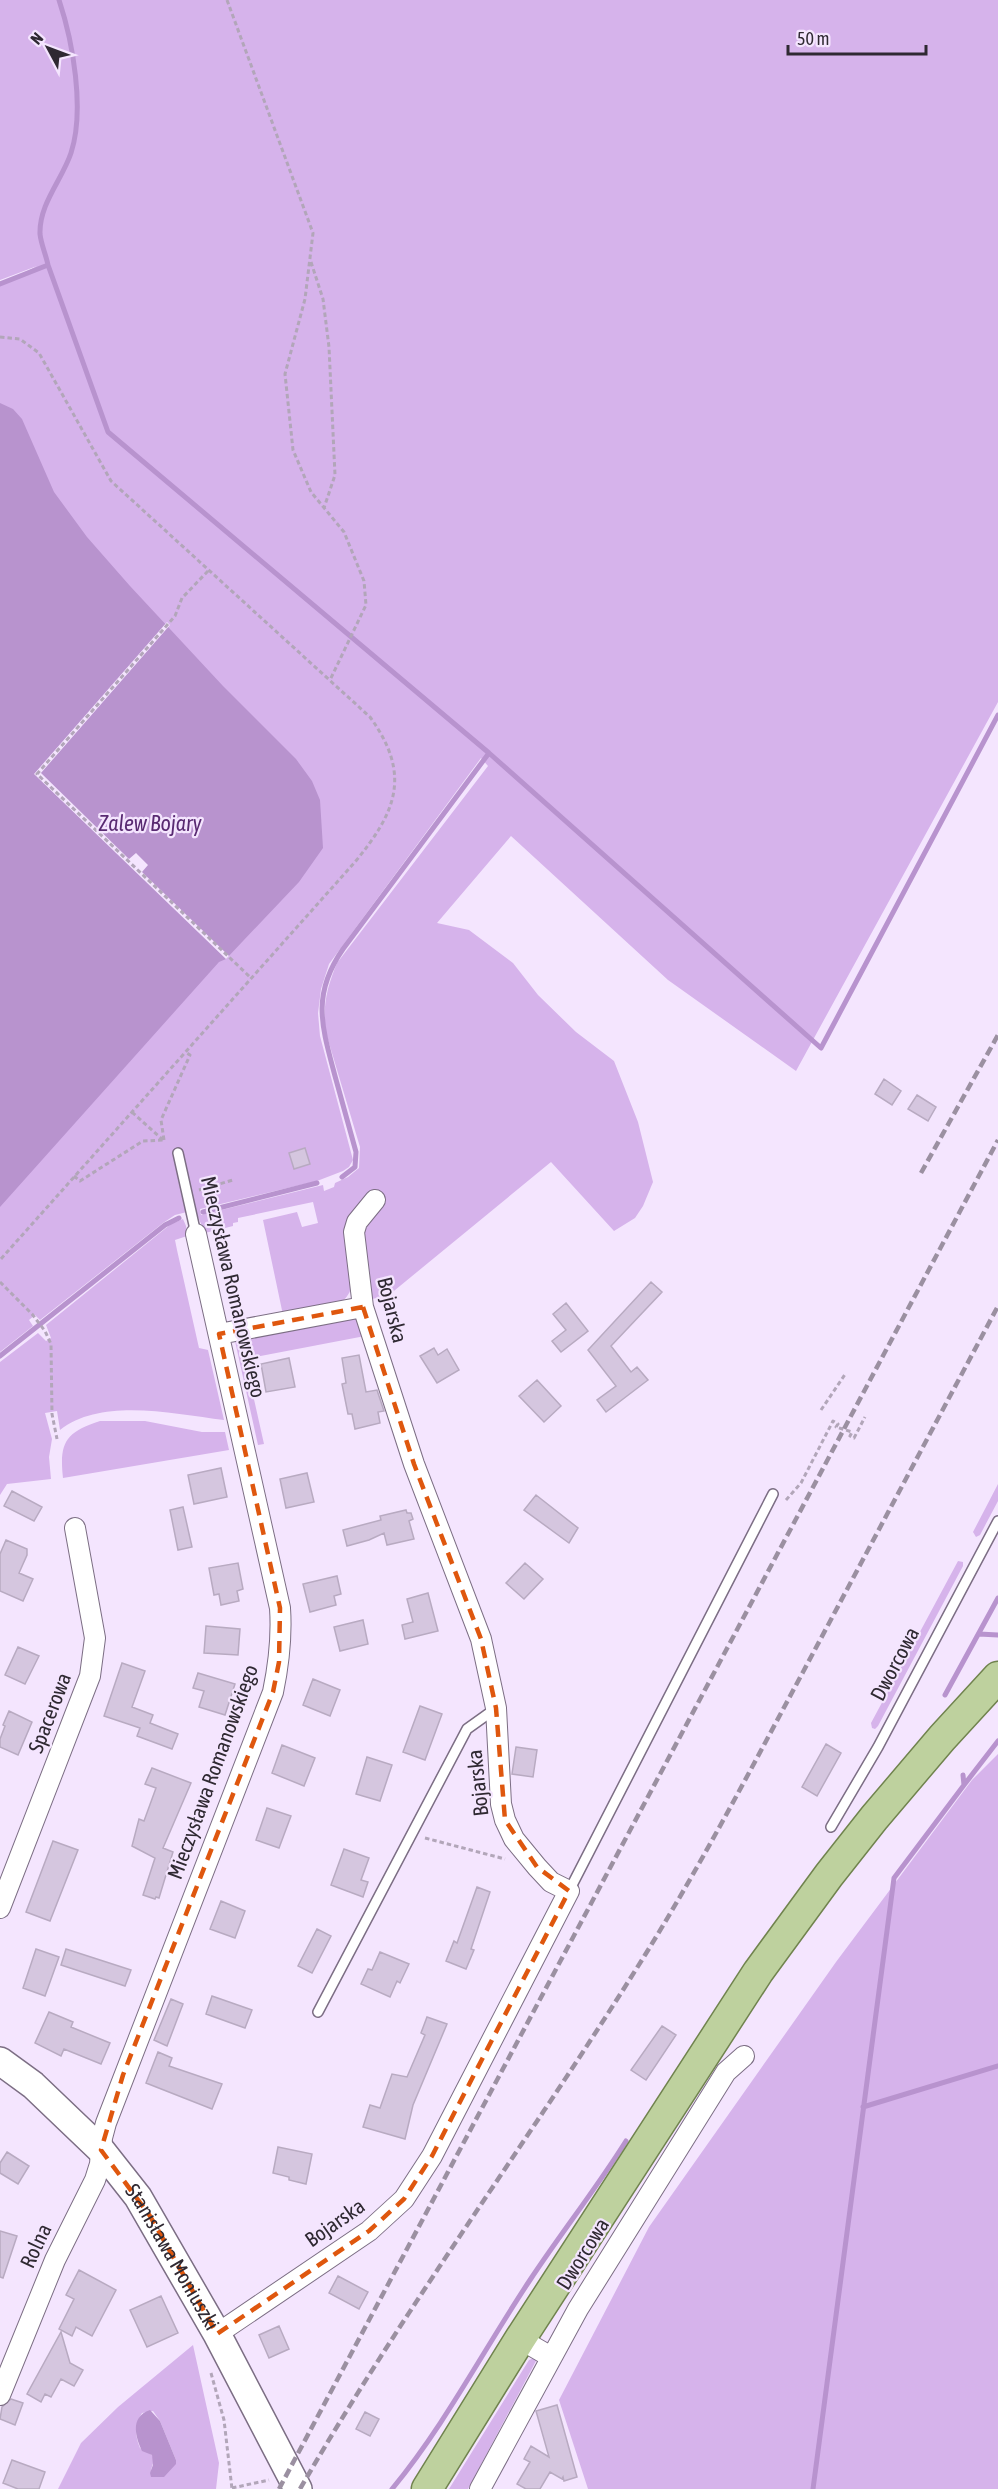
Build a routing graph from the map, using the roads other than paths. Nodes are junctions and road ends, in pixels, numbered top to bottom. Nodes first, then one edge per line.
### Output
1 (178, 1153) dead end
2 (375, 1200) dead end
3 (196, 1234) joint
4 (363, 1306) junction
5 (219, 1334) junction
6 (773, 1494) road end
7 (998, 1521) edge
8 (75, 1528) dead end
9 (998, 1677) edge
10 (496, 1708) junction
11 (831, 1827) dead end
12 (569, 1891) junction
13 (0, 1908) edge
14 (318, 2012) dead end
15 (744, 2056) dead end
16 (0, 2061) edge
17 (101, 2150) junction
18 (216, 2334) junction
19 (520, 2339) junction
20 (550, 2357) junction
21 (0, 2395) edge
22 (431, 2485) edge
23 (298, 2489) edge
24 (480, 2489) edge

1 - 3 lane, Mieczysława Romanowskiego
2 - 4 street, Bojarska
3 - 5 street, Mieczysława Romanowskiego
4 - 5 street
4 - 10 street, Bojarska
5 - 17 street, Mieczysława Romanowskiego
6 - 12 lane
7 - 11 lane, Dworcowa
8 - 13 street, Spacerowa
9 - 19 main road
10 - 12 street, Bojarska
10 - 14 lane
12 - 18 street, Bojarska
15 - 20 street, Dworcowa
16 - 17 street, Stanisława Moniuszki
17 - 18 street, Stanisława Moniuszki
17 - 21 street, Rolna
18 - 23 street, Stanisława Moniuszki
19 - 20 street
19 - 22 main road
20 - 24 street, Dworcowa

